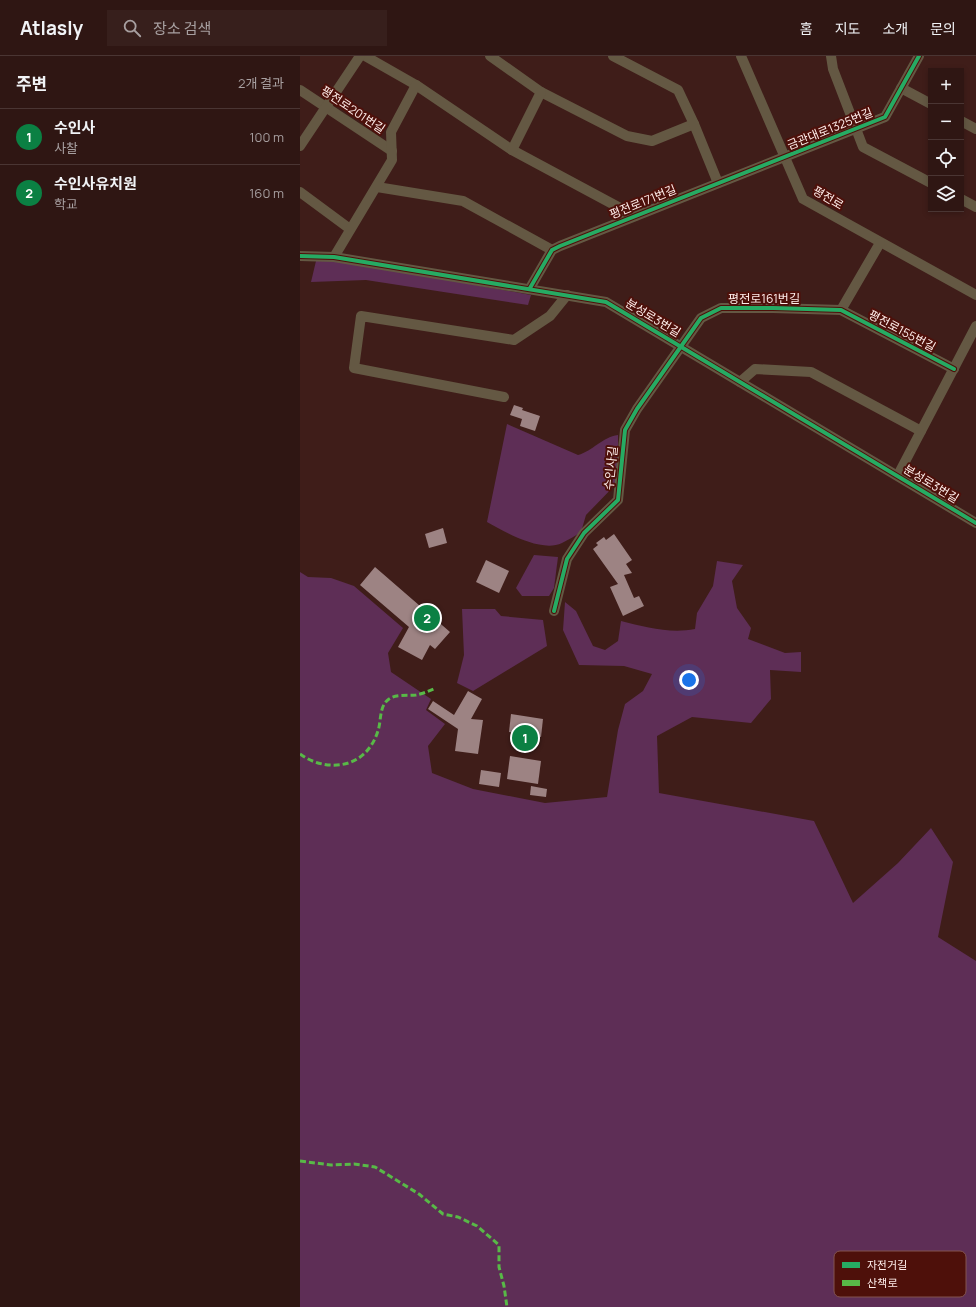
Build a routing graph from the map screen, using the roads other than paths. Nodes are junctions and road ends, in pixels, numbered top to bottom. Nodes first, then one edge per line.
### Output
1 (360, 56) edge
2 (365, 56) edge
3 (490, 56) edge
4 (613, 56) edge
5 (741, 56) edge
6 (831, 56) edge
7 (919, 56) edge
8 (416, 86) junction
9 (901, 88) junction
10 (300, 90) edge
11 (541, 92) junction
12 (928, 102) edge
13 (325, 108) junction
14 (964, 122) edge
15 (694, 124) junction
16 (856, 129) junction
17 (976, 129) edge
18 (300, 146) edge
19 (512, 150) junction
20 (392, 151) junction
21 (784, 158) junction
22 (928, 181) edge
23 (718, 183) junction
24 (378, 186) junction
25 (300, 192) edge
26 (964, 201) edge
27 (976, 207) edge
28 (635, 216) junction
29 (350, 229) junction
30 (880, 243) junction
31 (552, 250) junction
32 (300, 256) edge
33 (334, 257) junction
34 (530, 288) junction
35 (567, 295) junction
36 (976, 296) edge
37 (841, 310) junction
38 (976, 326) edge
39 (681, 347) junction
40 (954, 369) junction
41 (740, 382) junction
42 (504, 398) dead end
43 (921, 431) junction
44 (898, 475) junction
45 (976, 523) edge
46 (554, 611) dead end

1 - 13 street
2 - 8 street
3 - 11 street
4 - 15 street
5 - 21 street, 평전로
6 - 16 street
7 - 9 street, 금관대로1325번길
8 - 19 street, 평전로171번길
8 - 20 street, 평전로201번길
9 - 12 street
9 - 16 street, 금관대로1325번길
10 - 13 street, 평전로201번길
11 - 15 street
11 - 19 street
13 - 18 street
13 - 20 street, 평전로201번길
14 - 17 street
15 - 23 street
16 - 21 street, 금관대로1325번길
16 - 22 street
19 - 28 street, 평전로171번길
20 - 24 street, 평전로201번길
21 - 23 street, 평전로171번길
21 - 30 street, 평전로
23 - 28 street, 평전로171번길
24 - 29 street, 평전로201번길
24 - 31 street
25 - 29 street
26 - 27 street
28 - 31 street, 평전로171번길
29 - 33 street, 평전로201번길
30 - 36 street, 평전로
30 - 37 street
31 - 34 street
32 - 33 street, 분성로3번길
33 - 34 street, 분성로3번길
34 - 35 street, 분성로3번길
35 - 39 street, 분성로3번길
35 - 42 street
37 - 39 street, 평전로161번길
37 - 40 street, 평전로155번길
38 - 40 street
39 - 41 street, 분성로3번길
39 - 46 street, 수인사길
40 - 43 street
41 - 43 street
41 - 44 street, 분성로3번길
43 - 44 street
44 - 45 street, 분성로3번길

